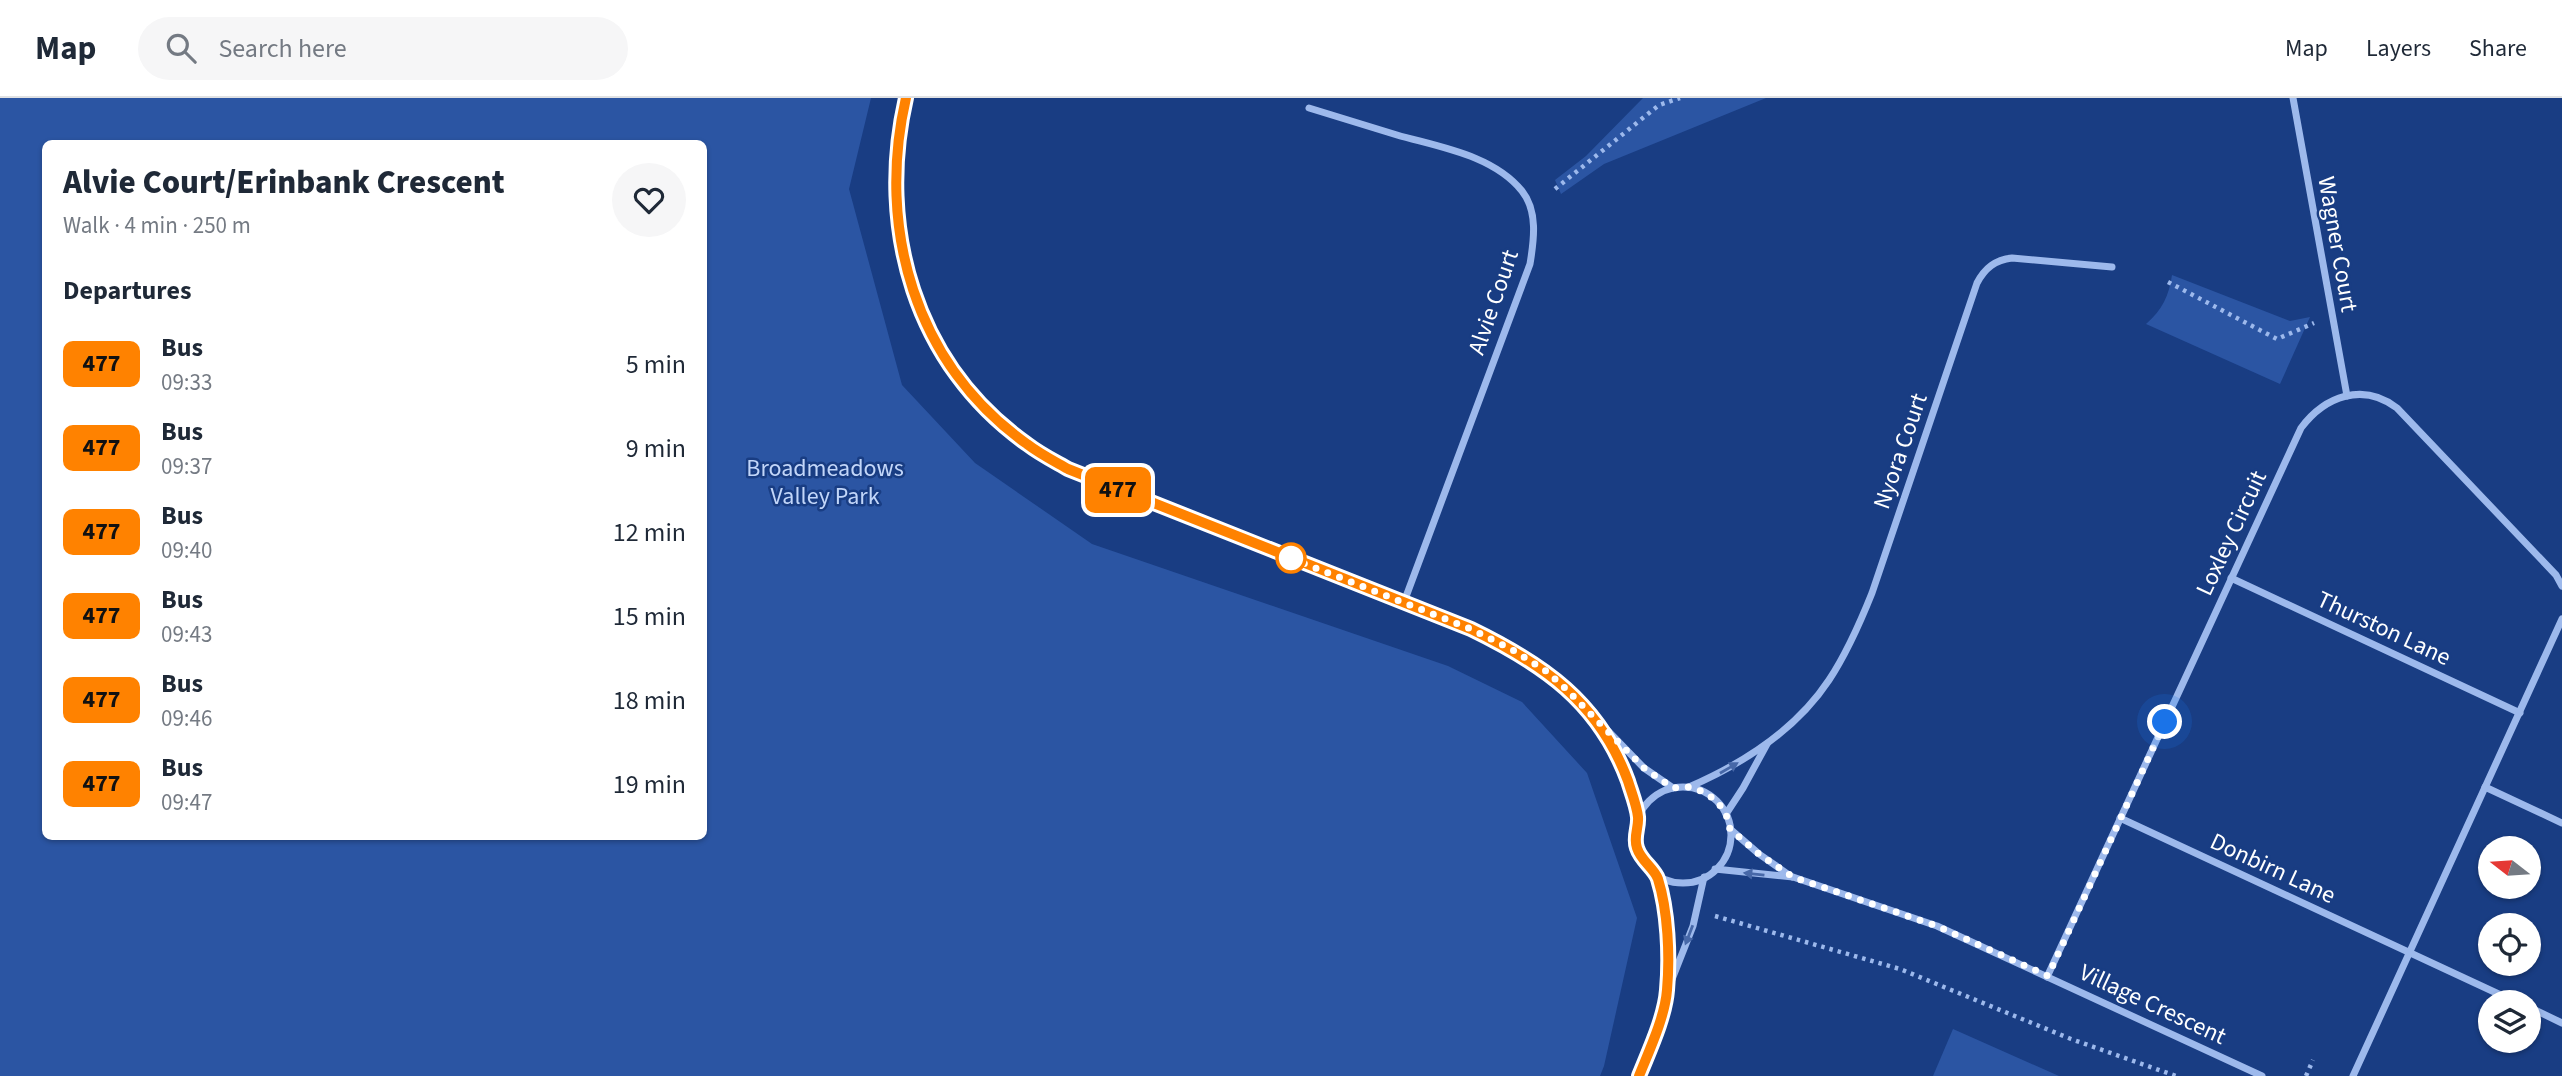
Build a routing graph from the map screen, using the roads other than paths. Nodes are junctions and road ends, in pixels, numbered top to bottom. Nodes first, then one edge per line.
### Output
1 (906, 98) edge
2 (2292, 98) edge
3 (1310, 108) dead end
4 (2112, 267) dead end
5 (2347, 396) junction
6 (2231, 578) junction
7 (2562, 586) edge
8 (1404, 602) junction
9 (2562, 619) edge
10 (2520, 713) junction
11 (1601, 725) junction
12 (1767, 744) junction
13 (1689, 787) junction
14 (2485, 787) junction
15 (1673, 788) junction
16 (1726, 814) junction
17 (1638, 818) junction
18 (2120, 818) junction
19 (2562, 823) edge
20 (1730, 829) junction
21 (1715, 869) junction
22 (1657, 874) junction
23 (1704, 877) junction
24 (1793, 877) junction
25 (2408, 952) junction
26 (2048, 976) junction
27 (2490, 990) edge
28 (1667, 992) junction
29 (2541, 1013) edge
30 (2562, 1023) edge
31 (1639, 1076) edge
32 (2262, 1076) edge
33 (2353, 1076) edge

1 - 8 street
2 - 5 street, Wagner Court
3 - 8 street, Alvie Court
4 - 12 street, Nyora Court
5 - 6 street, Loxley Circuit
5 - 7 street, Loxley Circuit
6 - 10 street, Thurston Lane
6 - 18 street, Loxley Circuit
8 - 11 street
9 - 10 street
10 - 14 street
11 - 15 street
11 - 17 street
13 -> 12 street, Nyora Court
12 - 16 street, Nyora Court
13 - 15 street
13 - 16 street
14 - 19 street
14 - 25 street
15 - 17 street
16 - 20 street
17 - 22 street
18 - 25 street, Donbirn Lane
18 - 26 street, Loxley Circuit
20 - 21 street
20 - 24 street, Village Crescent
21 - 23 street
24 -> 21 street, Village Crescent
22 - 23 street
22 - 28 street
23 -> 28 street
24 - 26 street, Village Crescent
25 - 27 street, Donbirn Lane
25 - 33 street
26 - 32 street, Village Crescent
28 - 31 street
29 - 30 street

